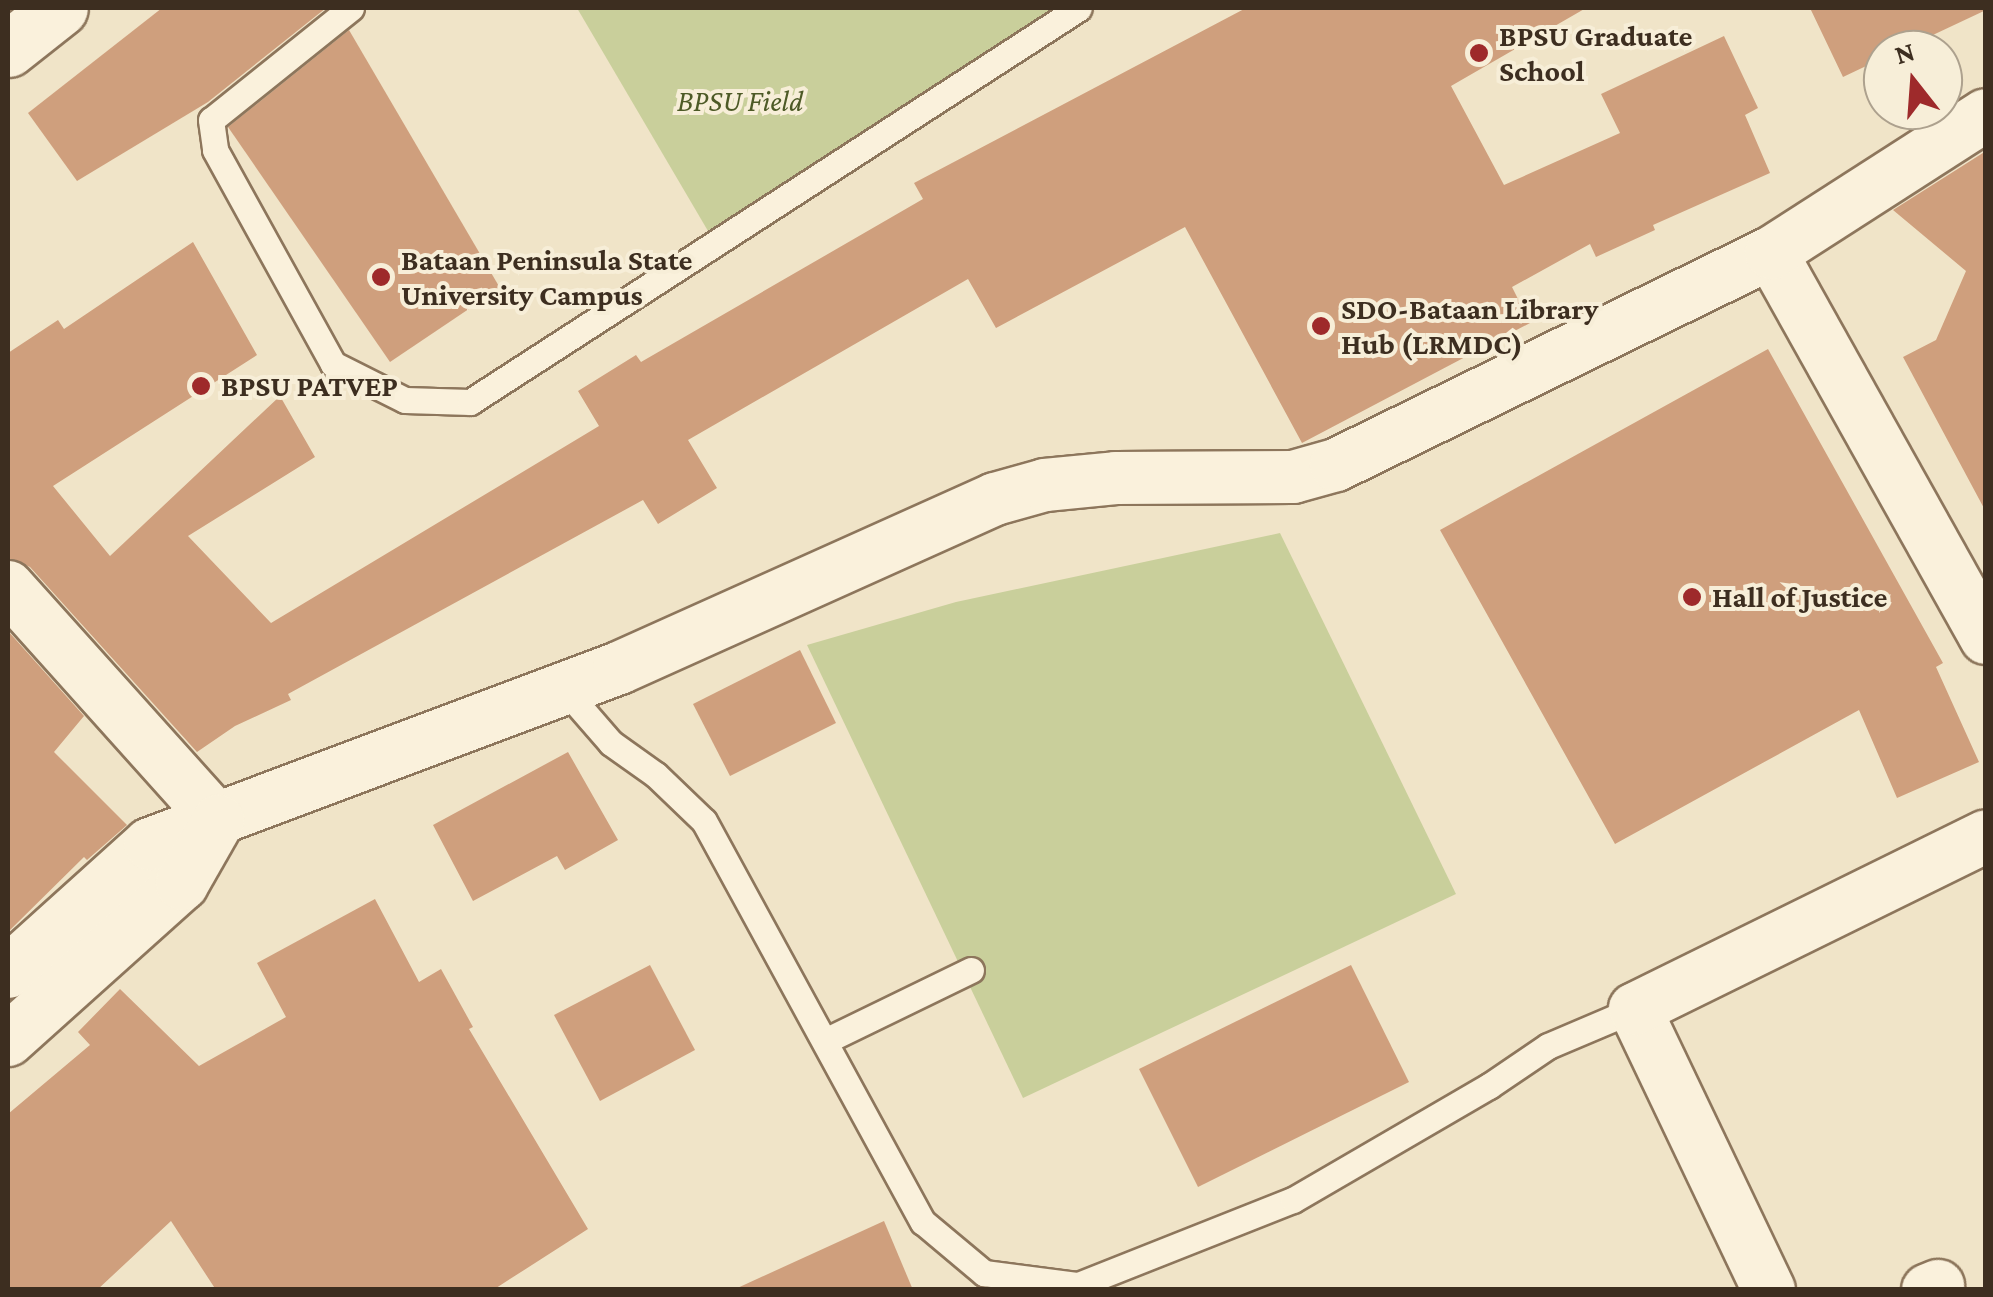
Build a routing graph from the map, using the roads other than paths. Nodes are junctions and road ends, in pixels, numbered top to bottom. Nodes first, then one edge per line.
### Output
1 (60, 8) edge
2 (351, 8) edge
3 (1080, 8) edge
4 (8, 50) edge
5 (1986, 115) edge
6 (1771, 253) junction
7 (8, 587) edge
8 (1986, 638) edge
9 (565, 690) junction
10 (218, 821) junction
11 (1986, 836) edge
12 (971, 970) dead end
13 (8, 972) edge
14 (1635, 1009) junction
15 (8, 1040) edge
16 (827, 1040) junction
17 (1769, 1290) edge

1 - 4 main road
2 - 3 lane
5 - 6 street
6 - 8 street
6 - 9 street
7 - 10 street
9 - 10 street
9 - 16 lane
10 - 13 street
10 - 15 street
11 - 14 street
12 - 16 lane
14 - 16 lane
14 - 17 street

